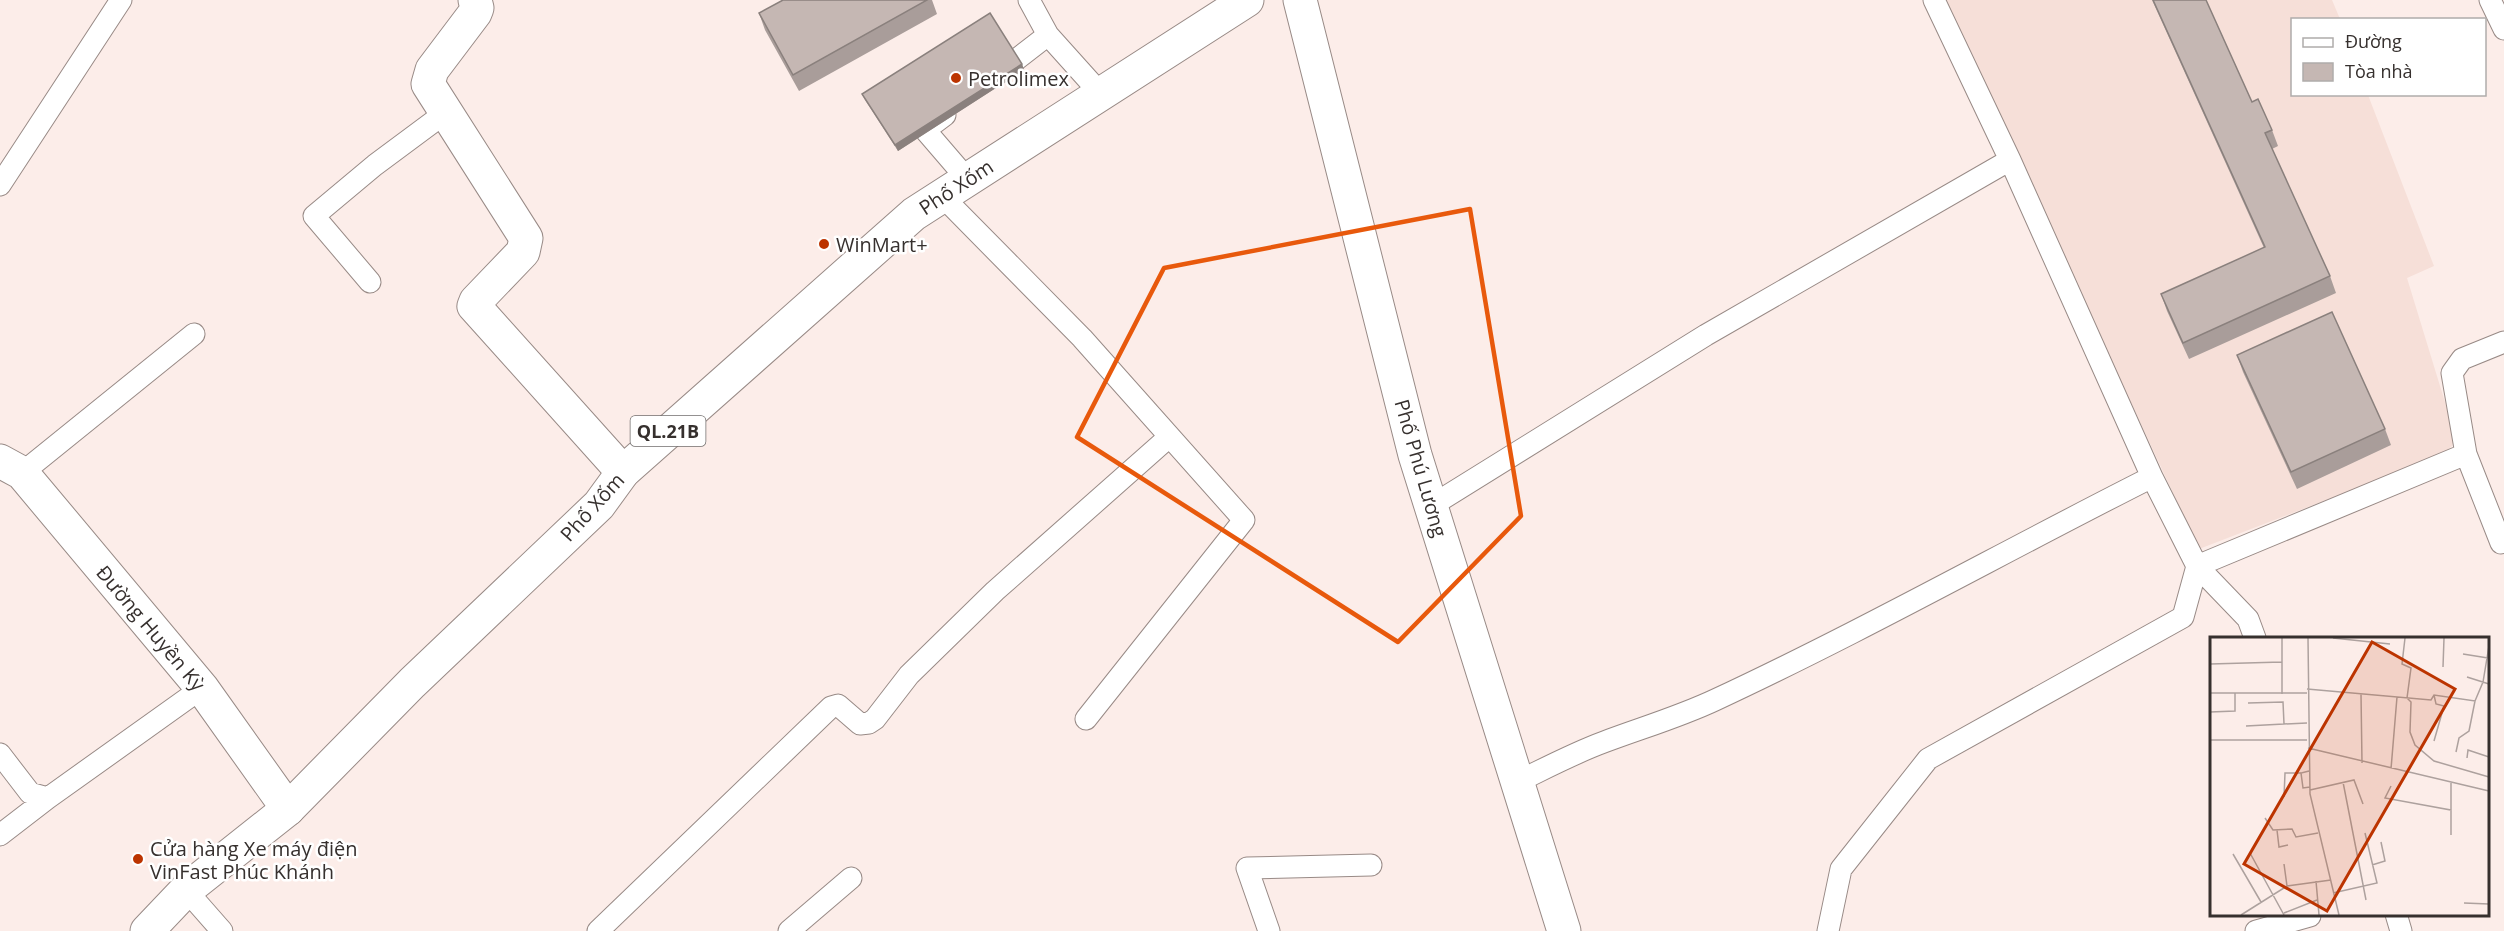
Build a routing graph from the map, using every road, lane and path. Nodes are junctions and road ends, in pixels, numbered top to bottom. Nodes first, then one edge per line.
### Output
1 (121, 0) edge
2 (475, 0) edge
3 (1029, 0) edge
4 (1246, 0) edge
5 (1300, 0) edge
6 (1934, 0) edge
7 (2490, 0) edge
8 (2504, 29) edge
9 (1048, 35) junction
10 (982, 86) edge
11 (1101, 94) junction
12 (963, 101) edge
13 (445, 113) junction
14 (2010, 160) junction
15 (0, 185) edge
16 (955, 188) junction
17 (370, 282) dead end
18 (194, 334) dead end
19 (2504, 342) edge
20 (1169, 436) junction
21 (2466, 454) junction
22 (11, 467) edge
23 (622, 472) junction
24 (2152, 477) junction
25 (1431, 506) junction
26 (2501, 543) dead end
27 (2197, 566) junction
28 (2254, 637) edge
29 (202, 688) junction
30 (1086, 719) dead end
31 (0, 754) edge
32 (1517, 782) junction
33 (48, 798) junction
34 (288, 809) junction
35 (0, 835) edge
36 (1371, 865) dead end
37 (851, 878) dead end
38 (186, 890) junction
39 (2310, 916) edge
40 (2396, 916) edge
41 (147, 931) edge
42 (222, 931) edge
43 (598, 931) edge
44 (789, 931) edge
45 (1269, 931) edge
46 (1564, 931) edge
47 (1828, 931) edge
48 (2256, 931) edge
49 (2401, 931) edge

1 - 15 lane
2 - 13 main road
3 - 9 lane
4 - 11 main road, Phố Xốm / QL.21B
5 - 25 main road, Phố Phú Lương
6 - 14 lane
7 - 8 lane
9 - 10 lane
9 - 11 lane
11 - 16 main road, Phố Xốm / QL.21B
12 - 16 lane
13 - 17 lane
13 - 23 main road
14 - 24 lane
14 - 25 lane
16 - 20 lane
16 - 23 main road, Phố Xốm / QL.21B
18 - 22 lane
19 - 21 lane
20 - 30 lane
20 - 43 lane
21 - 26 lane
21 - 27 lane
22 - 29 main road, Đường Huyền Kỳ
23 - 34 main road, Phố Xốm / QL.21B
24 - 27 lane
24 - 32 lane
25 - 32 main road, Phố Phú Lương
27 - 28 lane
27 - 47 lane
29 - 33 lane
29 - 34 main road, Đường Huyền Kỳ
31 - 33 lane
32 - 46 main road, Phố Phú Lương
33 - 35 lane
34 - 38 main road, Phố Xốm / QL.21B
36 - 45 lane
37 - 44 lane
38 - 41 main road, Phố Xốm / QL.21B
38 - 42 lane
39 - 48 lane
40 - 49 lane

